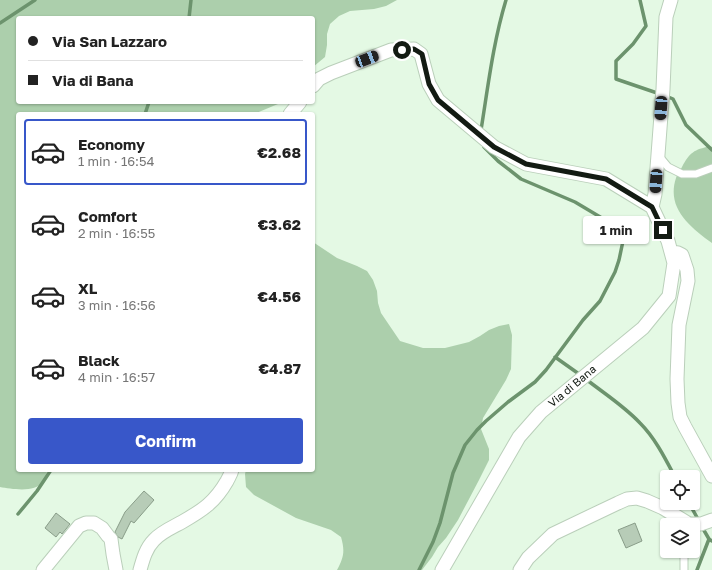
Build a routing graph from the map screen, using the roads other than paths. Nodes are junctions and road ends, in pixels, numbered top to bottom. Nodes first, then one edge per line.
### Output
1 (671, 0) edge
2 (315, 84) edge
3 (298, 104) edge
4 (292, 112) edge
5 (658, 155) junction
6 (712, 168) edge
7 (652, 207) junction
8 (671, 252) junction
9 (231, 472) edge
10 (712, 476) edge
11 (678, 518) edge
12 (712, 520) edge
13 (700, 524) edge
14 (684, 558) edge
15 (43, 570) edge
16 (116, 570) edge
17 (140, 570) edge
18 (442, 570) edge
19 (520, 570) edge
20 (684, 570) edge

1 - 5 street
2 - 7 street
3 - 4 street
5 - 6 lane
5 - 7 street
7 - 8 street, Via di Bana
8 - 10 street
8 - 18 street, Via di Bana
9 - 17 street
11 - 19 street
12 - 13 street
14 - 20 lane
15 - 16 street

